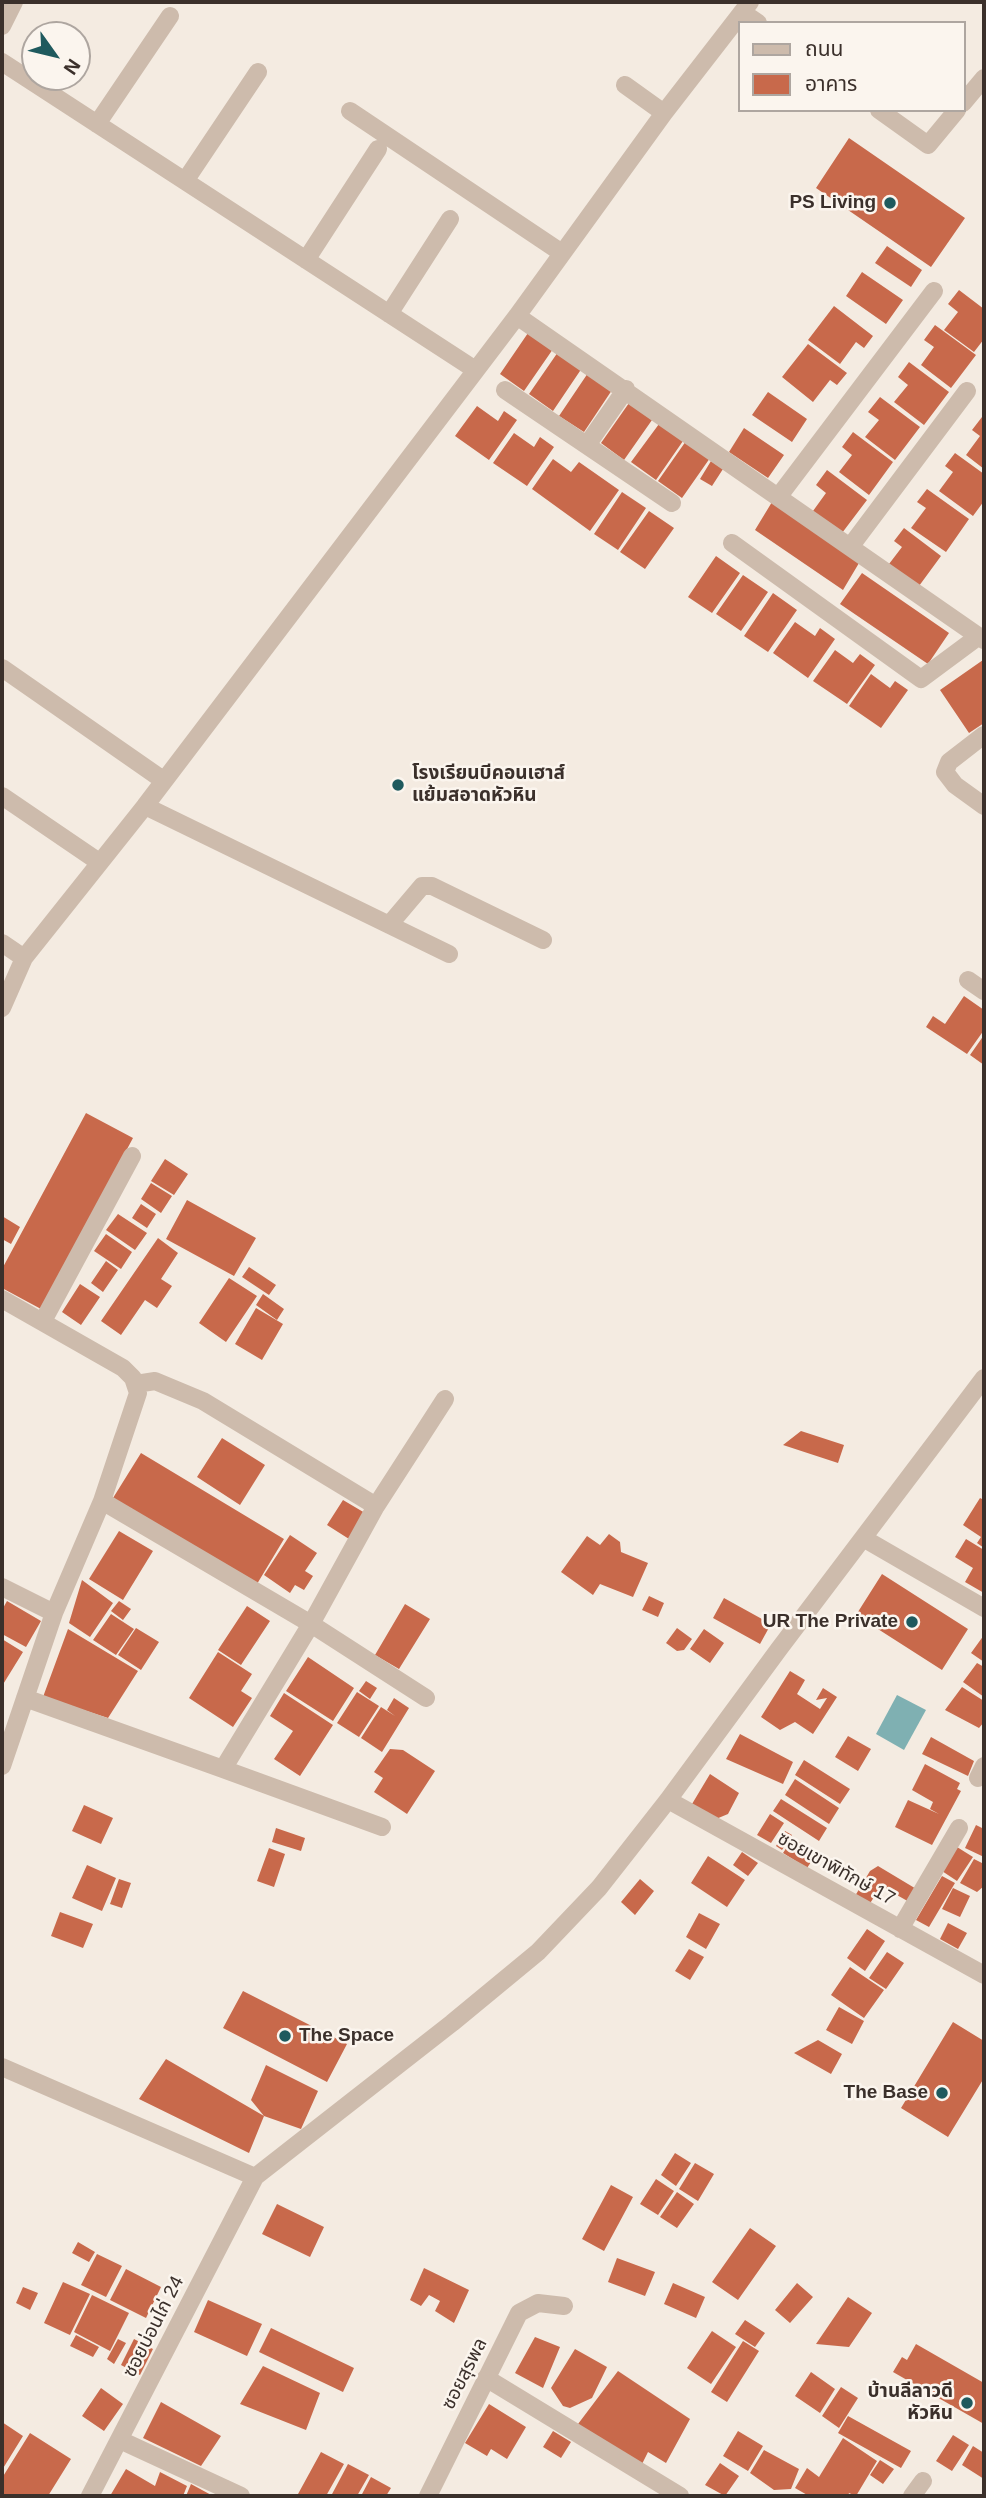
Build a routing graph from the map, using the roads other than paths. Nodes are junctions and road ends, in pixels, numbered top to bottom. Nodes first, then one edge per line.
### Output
1 (14, 2) edge
2 (746, 7) edge
3 (170, 16) dead end
4 (2, 26) edge
5 (2, 62) edge
6 (258, 72) dead end
7 (984, 78) edge
8 (625, 85) dead end
9 (965, 101) edge
10 (350, 111) dead end
11 (882, 112) edge
12 (955, 112) edge
13 (664, 113) junction
14 (97, 124) junction
15 (378, 149) dead end
16 (185, 181) junction
17 (450, 219) dead end
18 (562, 253) junction
19 (306, 260) junction
20 (934, 291) dead end
21 (388, 314) junction
22 (517, 316) junction
23 (474, 369) junction
24 (626, 389) junction
25 (505, 390) dead end
26 (967, 391) dead end
27 (587, 445) junction
28 (779, 496) junction
29 (672, 503) dead end
30 (732, 543) dead end
31 (850, 547) junction
32 (982, 638) edge
33 (2, 668) edge
34 (984, 735) edge
35 (163, 780) junction
36 (2, 796) edge
37 (145, 806) junction
38 (984, 806) edge
39 (99, 862) junction
40 (389, 925) junction
41 (543, 940) dead end
42 (2, 943) edge
43 (449, 954) dead end
44 (24, 958) junction
45 (968, 980) dead end
46 (984, 991) edge
47 (2, 1008) edge
48 (132, 1156) dead end
49 (2, 1299) edge
50 (43, 1321) junction
51 (984, 1378) edge
52 (136, 1384) junction
53 (445, 1399) dead end
54 (102, 1501) junction
55 (376, 1506) junction
56 (863, 1538) junction
57 (2, 1587) edge
58 (984, 1608) edge
59 (54, 1613) junction
60 (311, 1624) junction
61 (24, 1698) junction
62 (426, 1698) dead end
63 (2, 1766) edge
64 (223, 1769) junction
65 (668, 1800) junction
66 (382, 1827) dead end
67 (959, 1828) dead end
68 (900, 1929) junction
69 (984, 1975) edge
70 (2, 2067) edge
71 (255, 2177) junction
72 (564, 2306) dead end
73 (486, 2378) junction
74 (120, 2440) junction
75 (923, 2481) dead end
76 (90, 2496) edge
77 (241, 2496) edge
78 (428, 2496) edge
79 (680, 2496) edge
80 (912, 2496) edge

1 - 4 street
2 - 13 street
3 - 14 street
5 - 14 street
6 - 16 street
7 - 9 street
8 - 13 street
10 - 18 street
11 - 12 street
13 - 18 street
14 - 16 street
15 - 19 street
16 - 19 street
17 - 21 street
18 - 22 street
19 - 21 street
20 - 28 street
21 - 23 street
22 - 23 street
22 - 24 street
23 - 35 street
24 - 27 street
24 - 28 street
25 - 27 street
26 - 31 street
27 - 29 street
28 - 31 street
30 - 32 street
31 - 32 street
33 - 35 street
34 - 38 street
35 - 37 street
36 - 39 street
37 - 39 street
37 - 40 street
39 - 44 street
40 - 41 street
40 - 43 street
42 - 44 street
44 - 47 street
45 - 46 street
48 - 50 street
49 - 50 street
50 - 52 street
51 - 56 street
52 - 54 street
52 - 55 street
53 - 55 street
54 - 59 street
54 - 60 street
55 - 60 street
56 - 58 street
56 - 65 street
57 - 59 street
59 - 61 street
60 - 62 street
60 - 64 street
61 - 63 street
61 - 64 street
64 - 66 street
65 - 68 street, ซอยเขาพิทักษ์ 17
65 - 71 street
67 - 68 street
68 - 69 street, ซอยเขาพิทักษ์ 17
70 - 71 street
71 - 74 street, ซอยบ่อนไก่ 24
72 - 73 street, ซอยสุรพล
73 - 78 street, ซอยสุรพล
73 - 79 street
74 - 76 street, ซอยบ่อนไก่ 24
74 - 77 street
75 - 80 street

